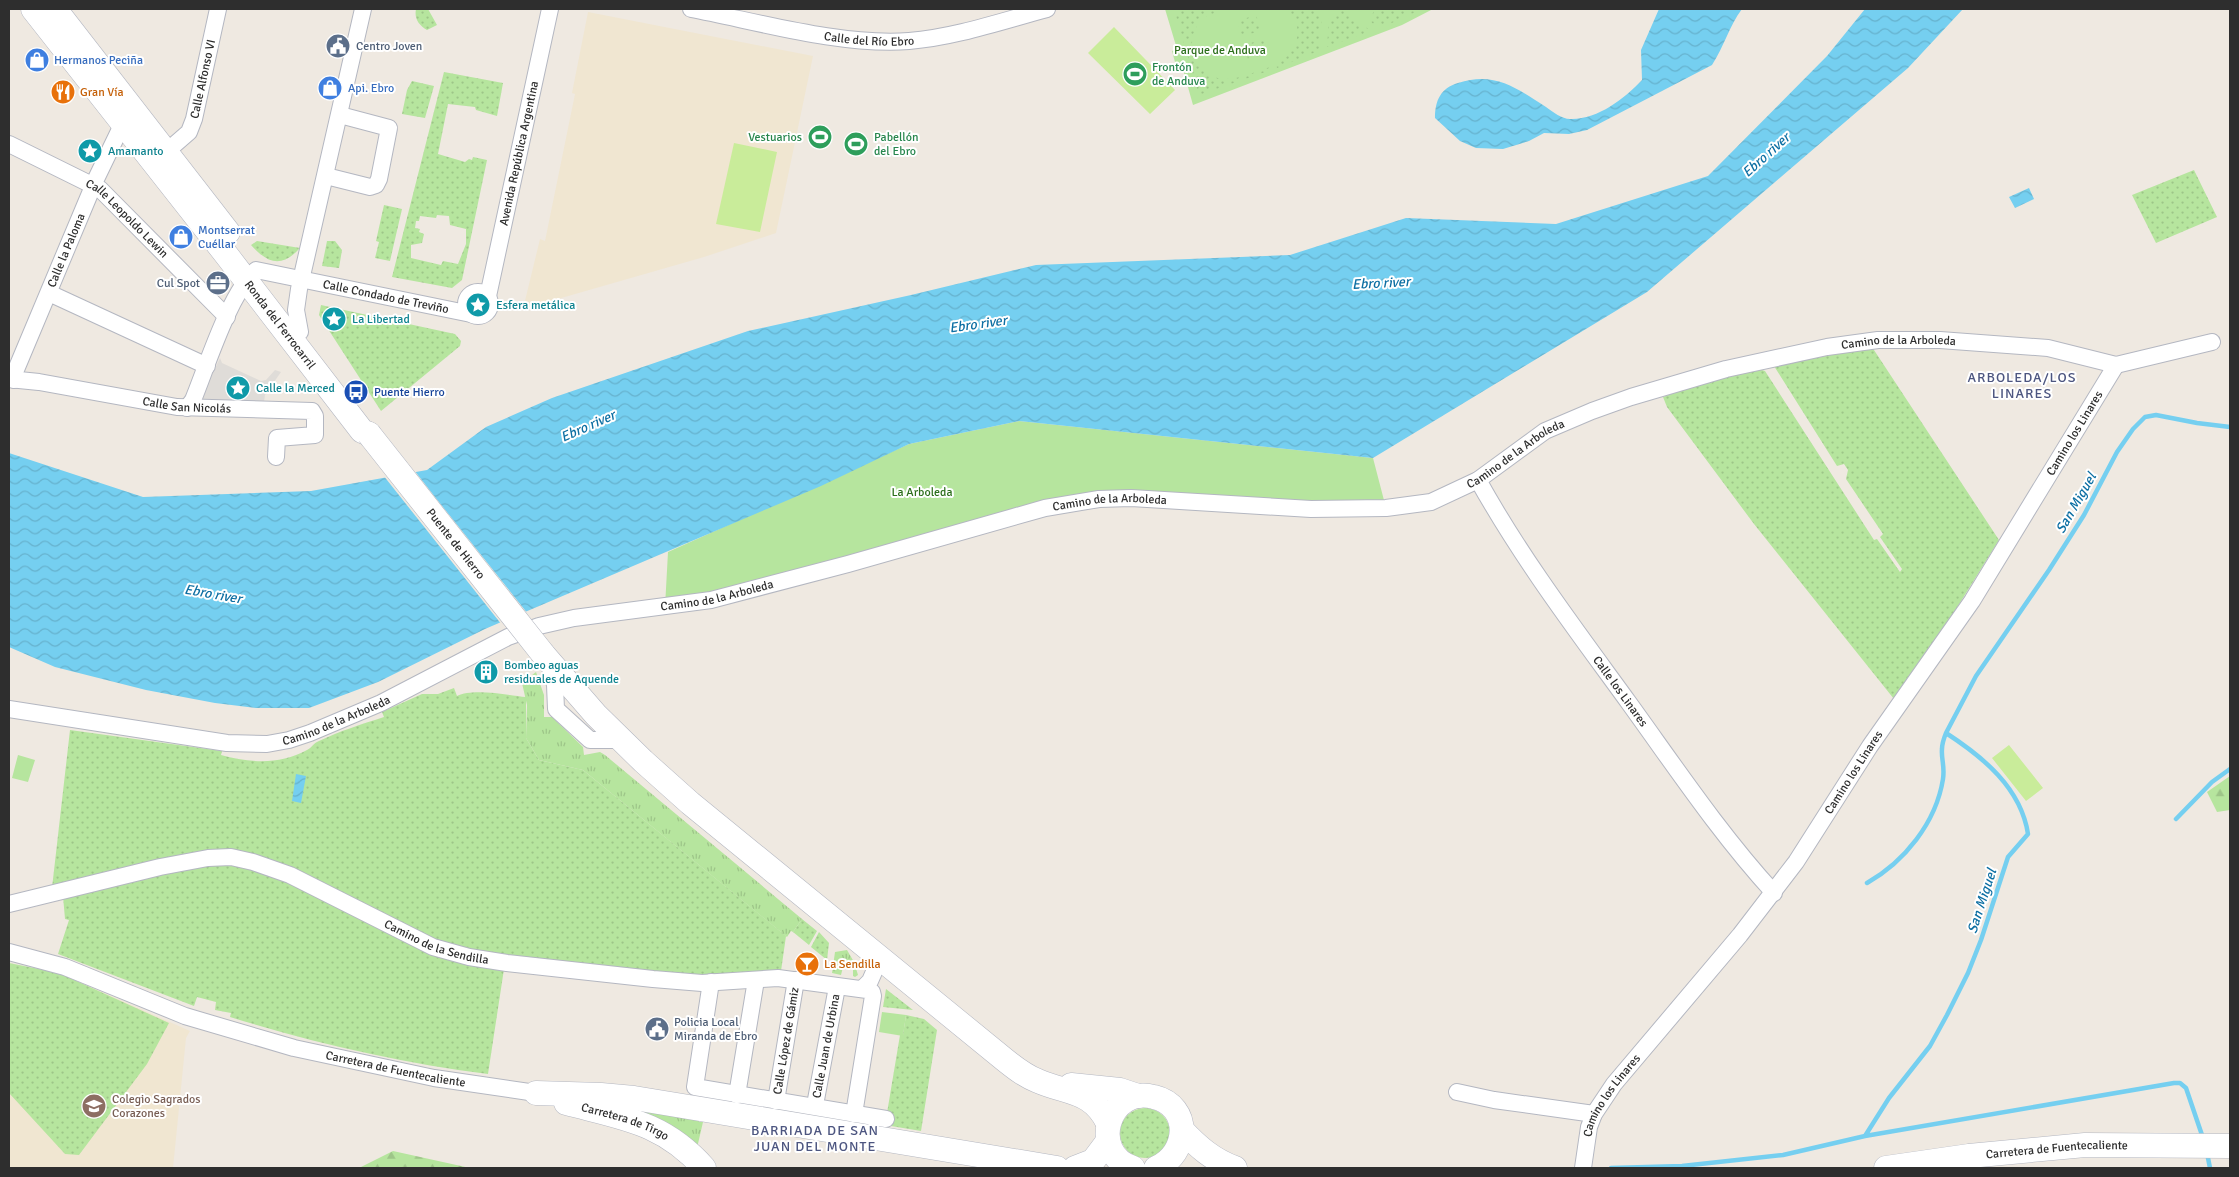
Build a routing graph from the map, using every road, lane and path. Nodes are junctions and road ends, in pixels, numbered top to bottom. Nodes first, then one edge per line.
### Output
1 (34, 9) edge
2 (55, 9) edge
3 (218, 9) edge
4 (363, 9) edge
5 (550, 9) edge
6 (691, 9) edge
7 (1047, 9) edge
8 (340, 115) junction
9 (123, 123) junction
10 (9, 144) edge
11 (161, 157) junction
12 (326, 176) junction
13 (94, 186) junction
14 (250, 275) junction
15 (301, 279) junction
16 (49, 293) junction
17 (471, 314) joint
18 (227, 317) junction
19 (300, 332) junction
20 (2212, 342) dead end
21 (2116, 365) junction
22 (207, 366) junction
23 (11, 380) edge
24 (187, 408) junction
25 (369, 434) junction
26 (276, 457) dead end
27 (1478, 480) junction
28 (546, 658) junction
29 (9, 709) edge
30 (587, 716) junction
31 (565, 717) junction
32 (1774, 893) junction
33 (9, 904) edge
34 (9, 952) edge
35 (877, 966) junction
36 (756, 980) junction
37 (796, 980) junction
38 (711, 982) junction
39 (837, 986) junction
40 (862, 989) junction
41 (1049, 1086) junction
42 (1457, 1092) dead end
43 (536, 1093) junction
44 (737, 1095) junction
45 (1138, 1096) junction
46 (776, 1101) junction
47 (815, 1105) junction
48 (854, 1114) junction
49 (1594, 1114) junction
50 (886, 1119) dead end
51 (808, 1127) junction
52 (1182, 1130) junction
53 (1108, 1132) junction
54 (2213, 1145) edge
55 (1131, 1167) edge
56 (704, 1168) edge
57 (1057, 1168) edge
58 (1074, 1168) edge
59 (1097, 1168) edge
60 (1157, 1168) edge
61 (1235, 1168) edge
62 (1583, 1168) edge
63 (1886, 1168) edge

1 - 9 main road, Ronda del Ferrocarril
2 - 11 main road, Ronda del Ferrocarril
3 - 11 street, Calle Alfonso VI
4 - 8 street
5 - 17 street, Avenida República Argentina
6 - 7 street, Calle del Río Ebro
8 - 12 street
8 - 12 street
9 - 11 main road, Ronda del Ferrocarril
9 - 13 street, Calle la Paloma
10 - 13 street, Calle Leopoldo Lewin
11 - 14 main road, Ronda del Ferrocarril
12 - 15 street
13 - 16 street, Calle la Paloma
13 - 18 street, Calle Leopoldo Lewin
14 - 15 street, Calle Condado de Treviño
14 - 18 street
14 - 19 main road, Ronda del Ferrocarril
14 - 25 main road, Ronda del Ferrocarril
15 - 17 street, Calle Condado de Treviño
15 - 19 street
16 - 22 street
16 - 23 street, Calle la Paloma
18 - 22 street
19 - 25 main road, Ronda del Ferrocarril
20 - 21 street, Camino de la Arboleda
21 - 27 street, Camino de la Arboleda
21 - 32 street, Camino los Linares
22 - 24 street
23 - 24 street, Calle San Nicolás
24 - 26 street, Calle San Nicolás
25 - 28 main road, Puente de Hierro, bridge
27 - 29 street, Camino de la Arboleda
27 - 32 street, Calle los Linares
28 - 30 main road, Puente de Hierro
28 - 31 street
30 - 31 street
30 - 31 street
30 - 35 main road, Puente de Hierro
32 - 49 street, Camino los Linares
33 - 38 street, Camino de la Sendilla
34 - 43 street, Carretera de Fuentecaliente
35 - 40 street
35 - 41 main road, Puente de Hierro
36 - 37 street, Camino de la Sendilla
36 - 38 street, Camino de la Sendilla
36 - 44 street
37 - 39 street, Camino de la Sendilla
37 - 46 street, Calle López de Gámiz
38 - 44 street
39 - 40 street, Camino de la Sendilla
39 - 47 street, Calle Juan de Urbina
40 - 48 street
41 - 45 main road
41 - 53 main road, Puente de Hierro
42 - 49 street
43 - 51 main road, Carretera de Fuentecaliente
43 - 56 main road, Carretera de Tirgo
44 - 46 street
45 - 52 main road
45 - 53 main road
46 - 47 street
47 - 48 street
47 - 51 street
48 - 50 street
49 - 62 street, Camino los Linares
51 - 57 main road, Carretera de Fuentecaliente
52 - 60 main road
52 - 61 main road
53 - 55 main road, Puente de Hierro
53 - 58 main road
54 - 63 main road, Carretera de Fuentecaliente
55 - 59 main road

